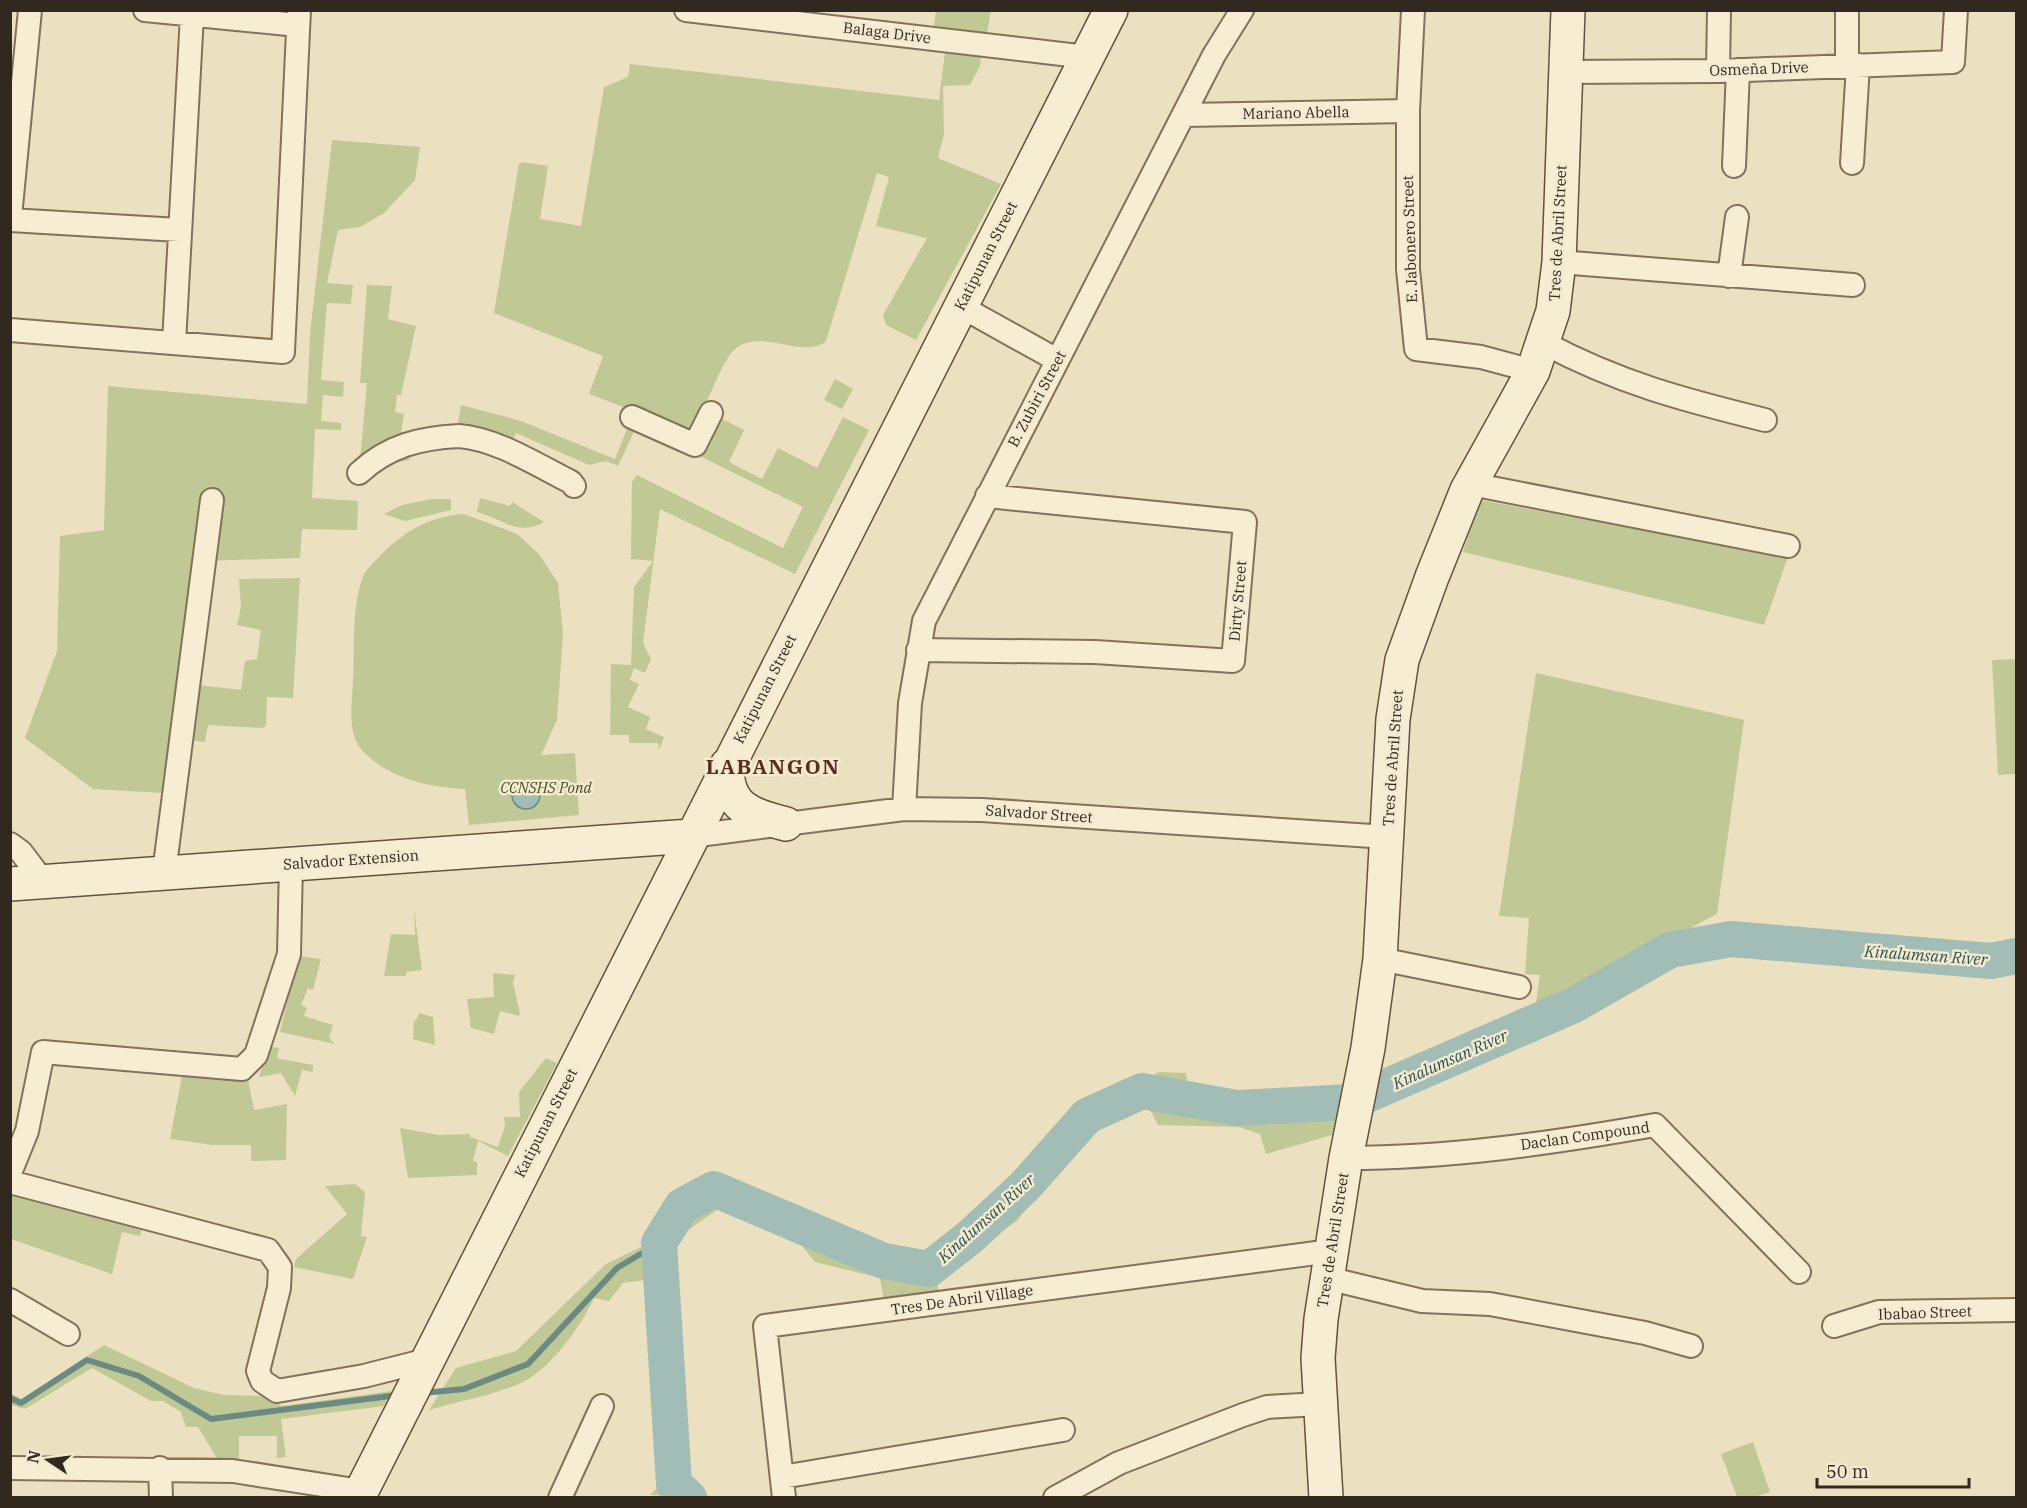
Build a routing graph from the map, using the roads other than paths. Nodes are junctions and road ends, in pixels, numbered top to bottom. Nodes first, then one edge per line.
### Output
1 (30, 10) edge
2 (146, 10) edge
3 (686, 10) edge
4 (1112, 10) edge
5 (1242, 10) edge
6 (1413, 10) edge
7 (1568, 10) edge
8 (1719, 10) edge
9 (1847, 10) edge
10 (1956, 10) edge
11 (192, 15) junction
12 (298, 18) edge
13 (1087, 57) junction
14 (1852, 66) junction
15 (1728, 71) junction
16 (1564, 72) junction
17 (1408, 111) junction
18 (1184, 115) junction
19 (1852, 163) dead end
20 (1734, 166) dead end
21 (1737, 217) dead end
22 (10, 218) edge
23 (179, 230) junction
24 (1559, 262) junction
25 (1729, 276) junction
26 (1853, 285) dead end
27 (960, 306) junction
28 (10, 330) edge
29 (174, 343) junction
30 (1538, 357) junction
31 (1057, 360) junction
32 (711, 413) dead end
33 (632, 417) dead end
34 (1765, 420) dead end
35 (360, 473) dead end
36 (1471, 484) junction
37 (574, 486) dead end
38 (987, 496) junction
39 (212, 500) dead end
40 (1788, 546) dead end
41 (918, 650) junction
42 (727, 765) junction
43 (904, 809) junction
44 (786, 824) junction
45 (691, 836) junction
46 (1387, 837) junction
47 (617, 841) junction
48 (10, 844) edge
49 (291, 864) junction
50 (164, 873) junction
51 (43, 881) junction
52 (10, 884) edge
53 (656, 905) junction
54 (1380, 959) junction
55 (1519, 987) dead end
56 (1346, 1158) junction
57 (10, 1173) edge
58 (10, 1182) edge
59 (1329, 1264) junction
60 (1799, 1272) dead end
61 (10, 1300) edge
62 (2016, 1310) edge
63 (1834, 1326) dead end
64 (68, 1334) dead end
65 (1691, 1346) dead end
66 (427, 1361) junction
67 (1320, 1404) junction
68 (602, 1406) dead end
69 (1063, 1430) dead end
70 (10, 1468) edge
71 (160, 1468) junction
72 (783, 1487) edge
73 (359, 1494) edge
74 (161, 1497) edge
75 (560, 1497) edge
76 (1055, 1497) edge
77 (1326, 1497) edge

1 - 22 street
2 - 11 street
3 - 13 street, Balaga Drive
4 - 13 main road, Katipunan Street
5 - 18 street, B. Zubiri Street
6 - 17 street, E. Jabonero Street
7 - 16 main road, Tres de Abril Street
8 - 15 street
9 - 14 street
10 - 14 street, Osmeña Drive
11 - 12 street
11 - 23 street
12 - 29 street
13 - 27 main road, Katipunan Street
14 - 15 street, Osmeña Drive
14 - 19 street
15 - 16 street, Osmeña Drive
15 - 20 street
16 - 24 main road, Tres de Abril Street
17 - 18 street, Mariano Abella
17 - 30 street, E. Jabonero Street
18 - 31 street, B. Zubiri Street
21 - 25 street
22 - 23 street
23 - 29 street
24 - 25 street
24 - 30 main road, Tres de Abril Street
25 - 26 street
27 - 31 street
27 - 42 main road, Katipunan Street
28 - 29 street
30 - 34 street
30 - 36 main road, Tres de Abril Street
31 - 38 street, B. Zubiri Street
32 - 33 street
35 - 37 street
36 - 40 street
36 - 46 main road, Tres de Abril Street
38 - 41 street, B. Zubiri Street
38 - 41 street, Dirty Street
39 - 50 street
41 - 43 street, B. Zubiri Street
42 - 44 main road
42 - 45 main road, Katipunan Street
43 - 44 street, Salvador Street
43 - 46 street, Salvador Street
44 - 45 street, Salvador Street
45 - 47 main road, Salvador Extension
45 - 53 main road, Katipunan Street
46 - 54 main road, Tres de Abril Street
47 - 49 main road, Salvador Extension
47 - 53 main road
48 - 51 street
49 - 50 main road, Salvador Extension
49 - 57 street
50 - 51 main road, Salvador Extension
51 - 52 main road, Salvador Extension
53 - 66 main road, Katipunan Street
54 - 55 street
54 - 56 main road, Tres de Abril Street
56 - 59 main road, Tres de Abril Street
56 - 60 street, Daclan Compound
58 - 66 street
59 - 65 street
59 - 67 main road, Tres de Abril Street
59 - 72 street, Tres De Abril Village
61 - 64 street
62 - 63 street, Ibabao Street
66 - 73 main road, Katipunan Street
67 - 76 street
67 - 77 main road, Tres de Abril Street
68 - 75 street
69 - 72 street
70 - 71 street
71 - 73 street
71 - 74 street

